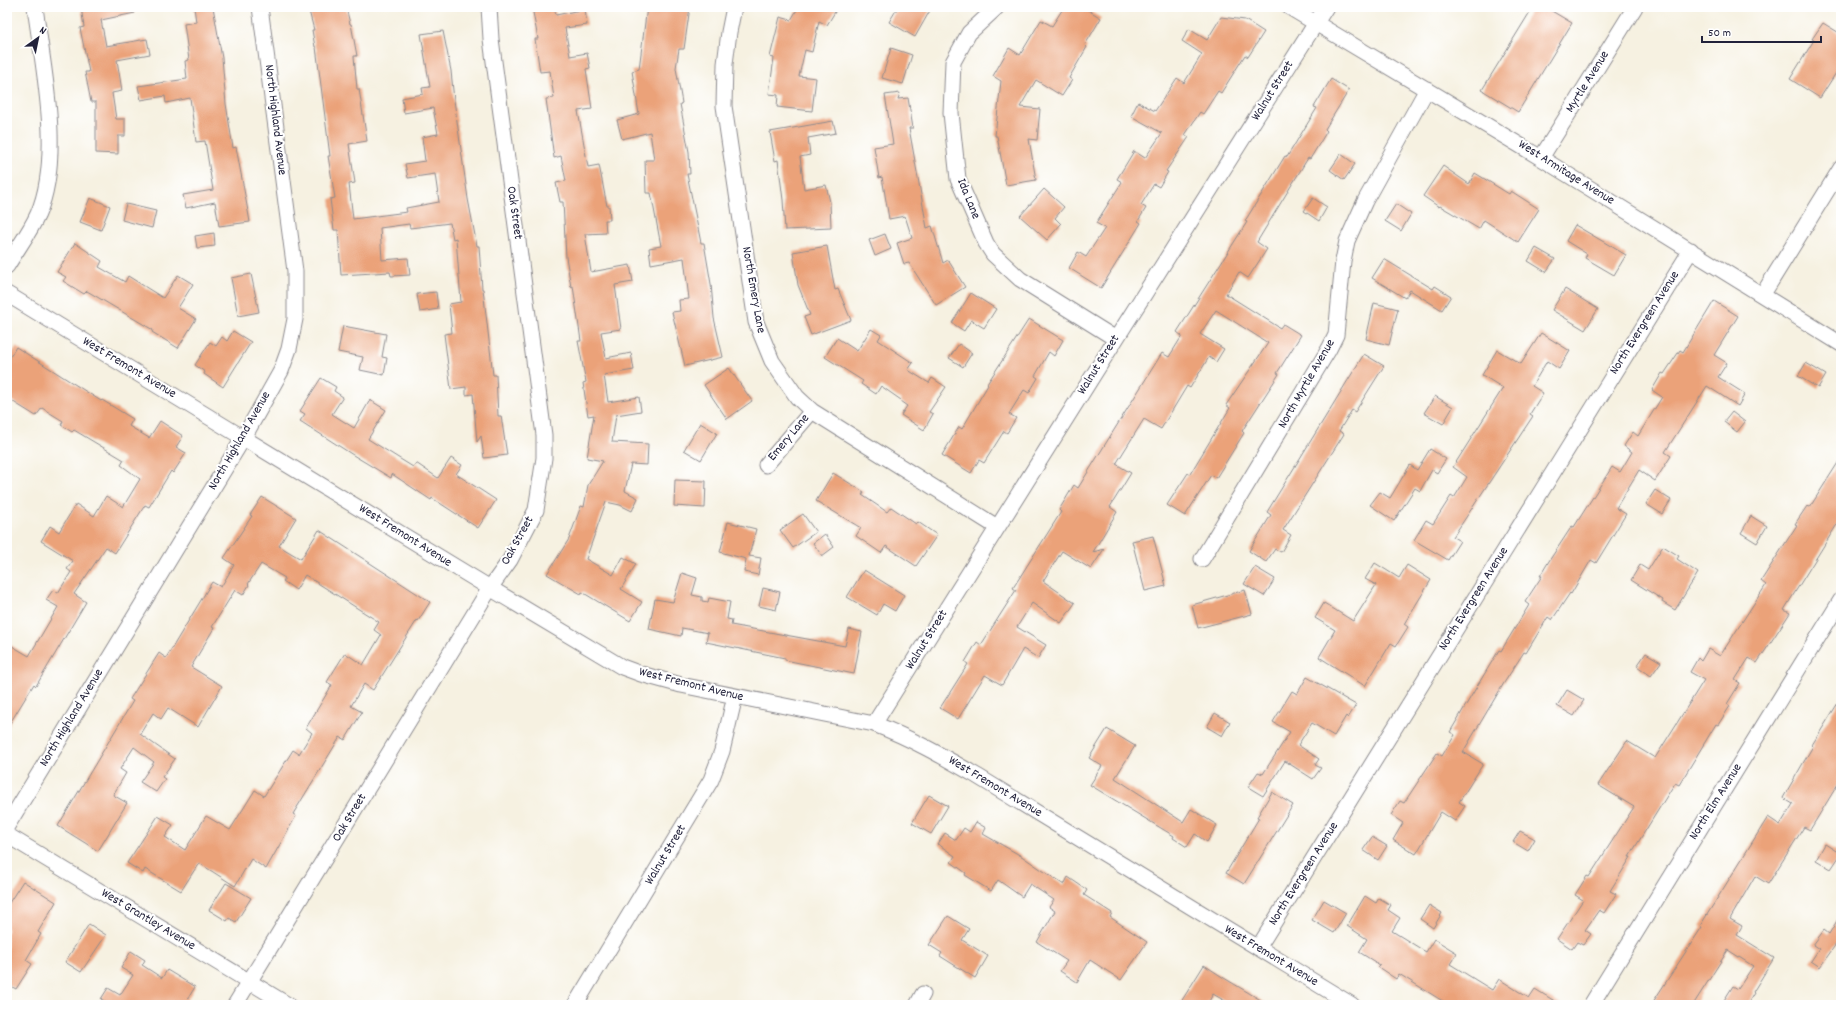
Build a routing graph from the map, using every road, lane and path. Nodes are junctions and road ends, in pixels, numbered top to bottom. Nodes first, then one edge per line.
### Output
1 (35, 7) edge
2 (260, 7) edge
3 (488, 7) edge
4 (734, 7) edge
5 (997, 7) edge
6 (1289, 7) edge
7 (1326, 7) edge
8 (1635, 7) edge
9 (1316, 23) junction
10 (1427, 89) junction
11 (1541, 158) junction
12 (1841, 168) edge
13 (1691, 250) junction
14 (7, 266) edge
15 (7, 294) edge
16 (1763, 294) junction
17 (1116, 339) junction
18 (1841, 344) edge
19 (812, 411) junction
20 (244, 437) junction
21 (766, 465) dead end
22 (998, 527) junction
23 (1202, 558) dead end
24 (490, 588) junction
25 (1841, 600) edge
26 (735, 696) junction
27 (874, 724) junction
28 (7, 826) edge
29 (7, 835) edge
30 (1258, 948) junction
31 (250, 981) junction
32 (235, 1005) edge
33 (288, 1005) edge
34 (574, 1005) edge
35 (1352, 1005) edge
36 (1591, 1005) edge

1 - 14 street
2 - 20 street, North Highland Avenue
3 - 24 street, Oak Street
4 - 19 street, North Emery Lane
5 - 17 street, Ida Lane
6 - 9 street, West Armitage Avenue
7 - 9 street, Walnut Street
8 - 11 street, Myrtle Avenue
9 - 10 street, West Armitage Avenue
9 - 17 street, Walnut Street
10 - 11 street, West Armitage Avenue
10 - 23 street, North Myrtle Avenue
11 - 13 street, West Armitage Avenue
12 - 16 street
13 - 16 street, West Armitage Avenue
13 - 30 street, North Evergreen Avenue
15 - 20 street, West Fremont Avenue
16 - 18 street, West Armitage Avenue
17 - 22 street, Walnut Street
19 - 21 street, Emery Lane
19 - 22 street, North Emery Lane
20 - 24 street, West Fremont Avenue
20 - 28 street, North Highland Avenue
22 - 27 street, Walnut Street
24 - 26 street, West Fremont Avenue
24 - 31 street, Oak Street
25 - 36 street, North Elm Avenue
26 - 27 street, West Fremont Avenue
26 - 34 street, Walnut Street
27 - 30 street, West Fremont Avenue
29 - 31 street, West Grantley Avenue
30 - 35 street, West Fremont Avenue
31 - 32 street, Oak Street
31 - 33 street, West Grantley Avenue

